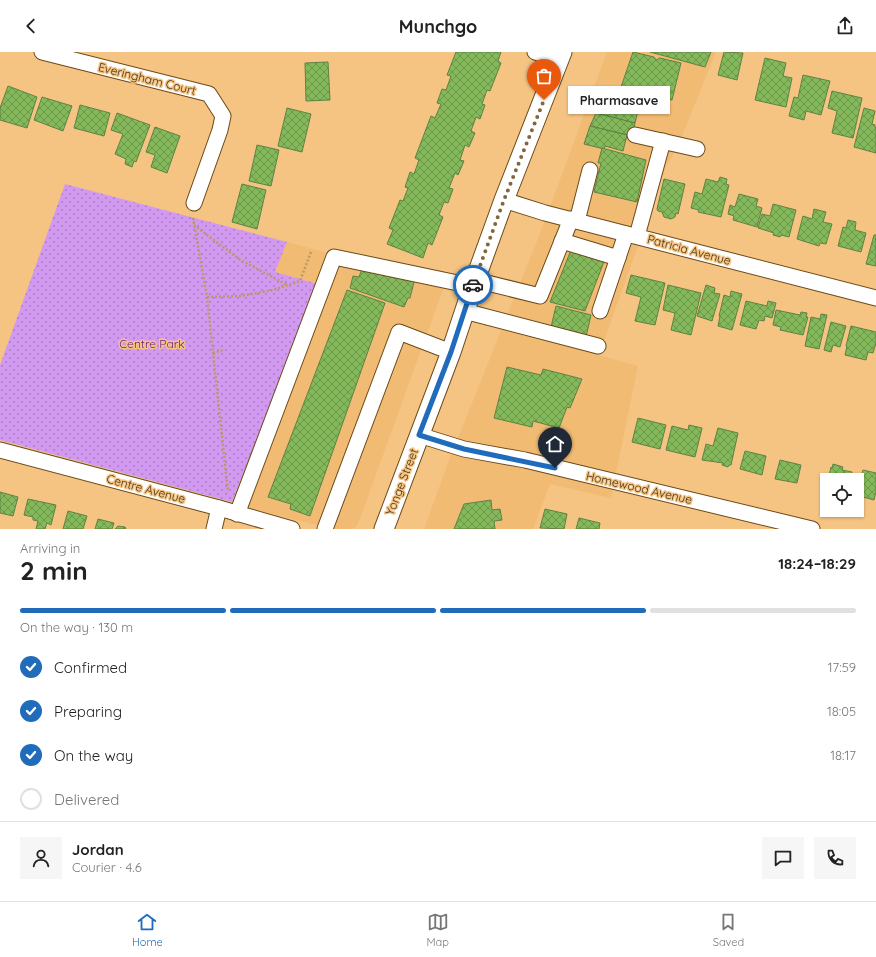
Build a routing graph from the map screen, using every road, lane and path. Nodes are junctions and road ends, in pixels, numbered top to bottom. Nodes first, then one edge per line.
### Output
1 (42, 52) edge
2 (535, 52) edge
3 (561, 56) edge
4 (635, 135) dead end
5 (663, 142) junction
6 (697, 149) dead end
7 (590, 170) dead end
8 (504, 200) junction
9 (194, 203) joint
10 (574, 220) junction
11 (194, 225) junction
12 (632, 235) junction
13 (562, 241) junction
14 (311, 252) dead end
15 (618, 258) junction
16 (474, 283) junction
17 (287, 286) junction
18 (207, 297) junction
19 (876, 298) edge
20 (464, 311) junction
21 (600, 312) dead end
22 (598, 346) dead end
23 (223, 350) dead end
24 (451, 352) junction
25 (212, 353) junction
26 (419, 435) junction
27 (0, 450) edge
28 (224, 503) junction
29 (237, 514) junction
30 (214, 529) edge
31 (292, 529) edge
32 (326, 529) edge
33 (384, 529) edge
34 (812, 529) edge

1 - 9 street, Everingham Court
2 - 3 street
3 - 8 main road, Yonge Street
4 - 5 street
5 - 6 street
5 - 12 street
7 - 10 street
8 - 10 street, Patricia Avenue
8 - 16 main road, Yonge Street
9 - 11 path
10 - 12 street, Patricia Avenue
10 - 13 street
11 - 17 path
11 - 18 path
12 - 15 street
12 - 19 street, Patricia Avenue
13 - 15 street
13 - 16 street
14 - 17 path
15 - 21 street
16 - 20 main road, Yonge Street
16 - 29 street
17 - 18 path
18 - 25 path
20 - 22 street
20 - 24 main road, Yonge Street
23 - 25 path
24 - 26 main road, Yonge Street
24 - 32 street
25 - 28 path
26 - 33 main road, Yonge Street
26 - 34 street, Homewood Avenue
27 - 28 street, Centre Avenue
28 - 29 street, Centre Avenue
28 - 30 street
29 - 31 street, Centre Avenue

